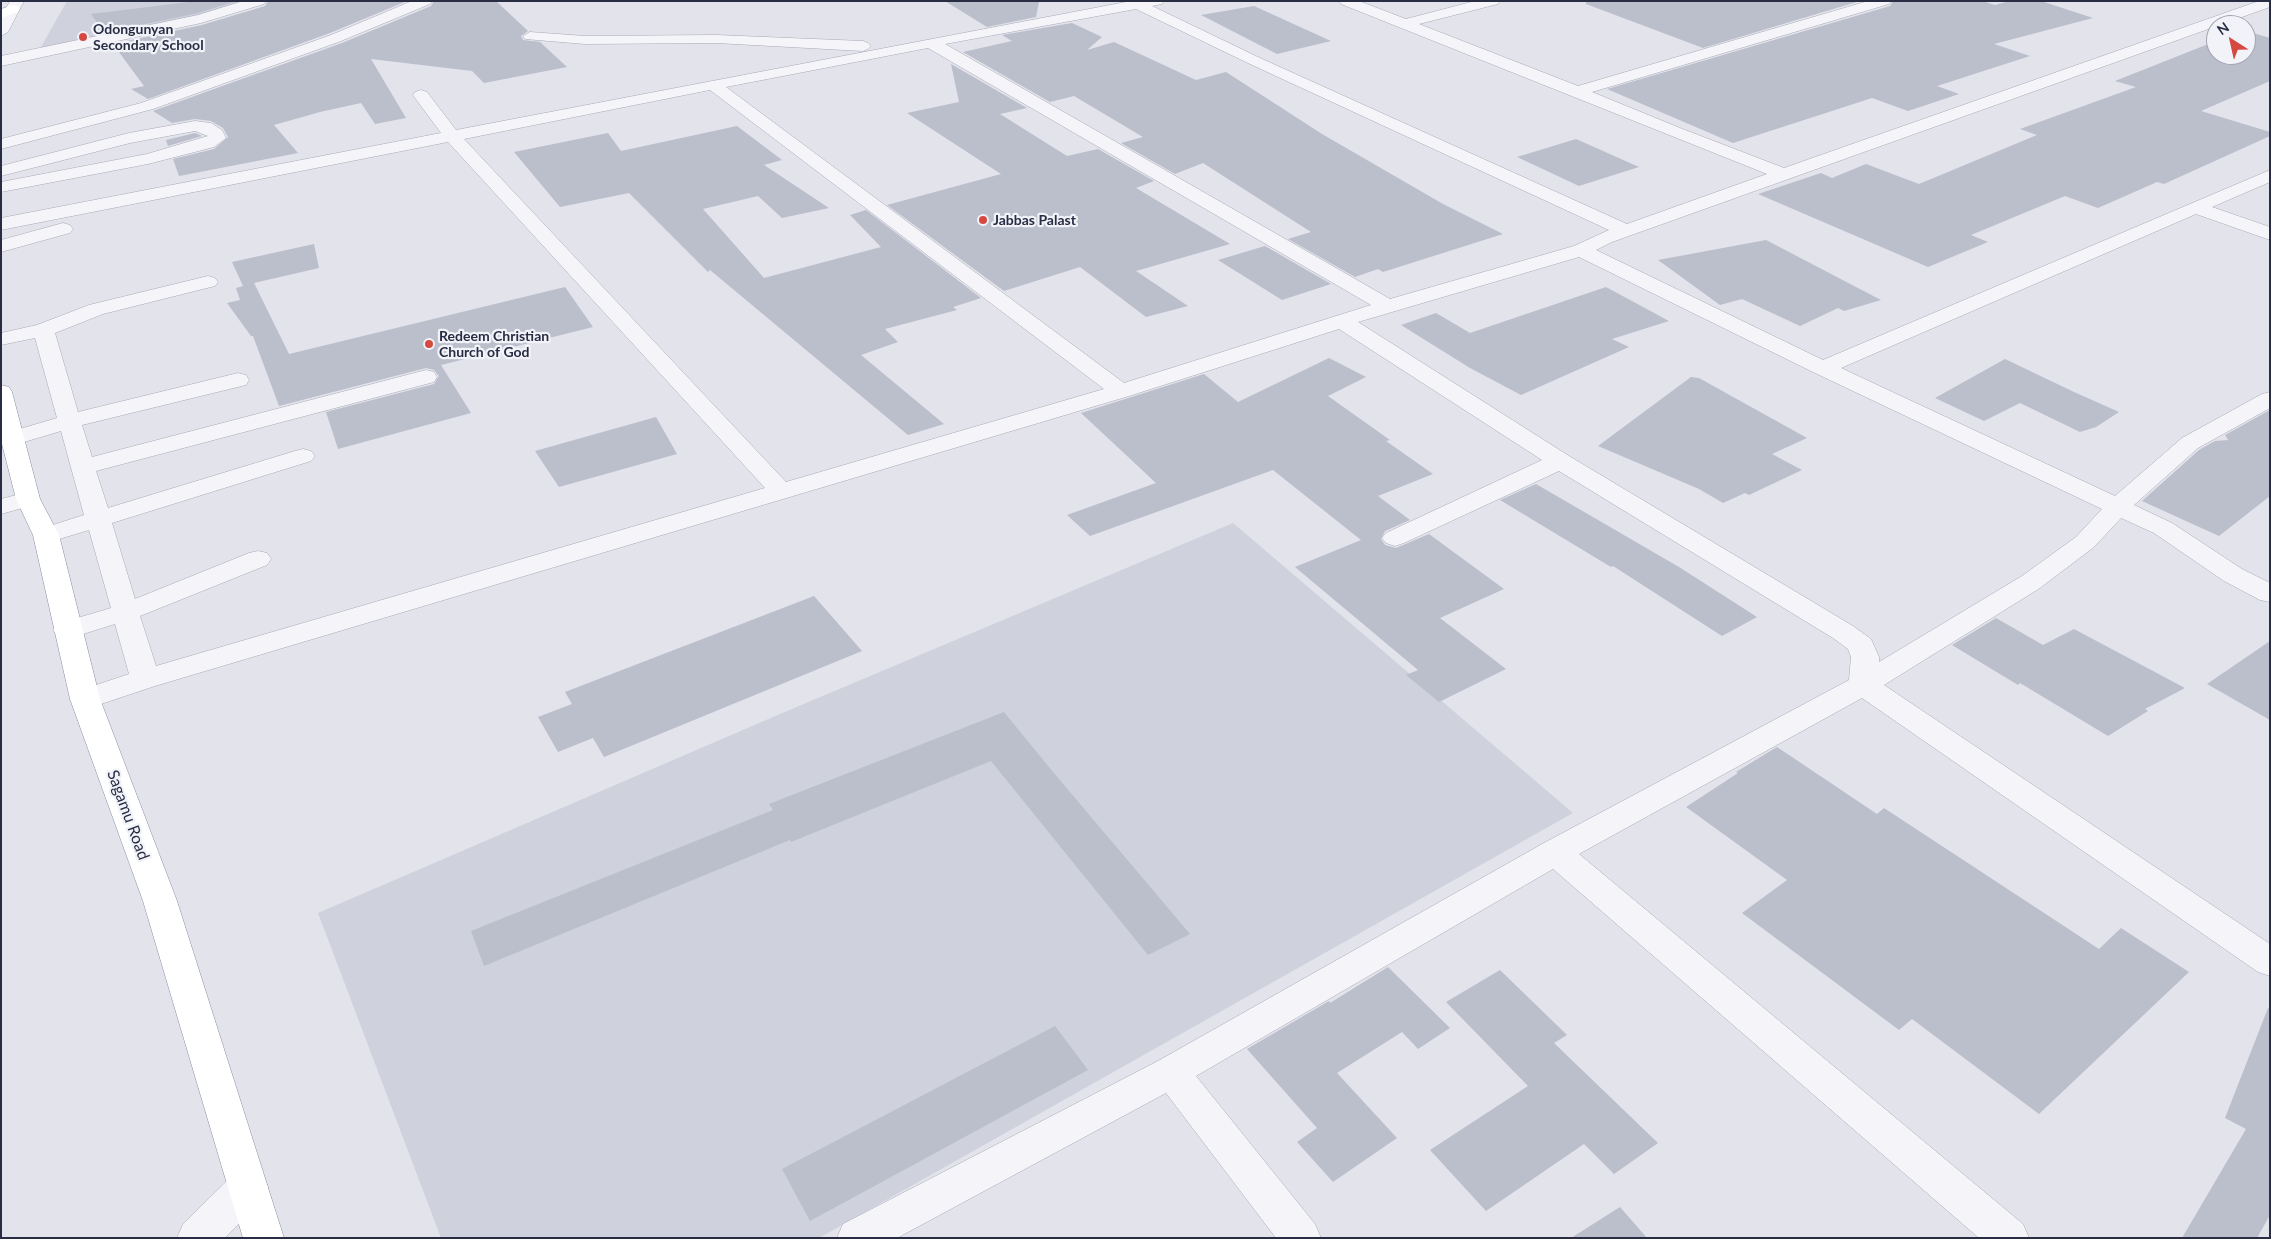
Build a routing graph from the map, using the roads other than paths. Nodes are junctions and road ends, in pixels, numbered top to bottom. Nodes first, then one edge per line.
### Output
1 (259, 1) edge
2 (425, 1) edge
3 (1157, 1) edge
4 (1346, 1) edge
5 (1493, 1) edge
6 (1884, 1) edge
7 (2270, 2) edge
8 (1136, 4) junction
9 (11, 8) edge
10 (1404, 24) junction
11 (1, 32) edge
12 (530, 36) dead end
13 (933, 44) junction
14 (902, 48) junction
15 (1, 62) edge
16 (713, 85) junction
17 (1577, 91) junction
18 (421, 95) dead end
19 (453, 137) junction
20 (129, 138) junction
21 (1, 144) edge
22 (148, 159) junction
23 (47, 160) junction
24 (1, 171) edge
25 (1784, 174) junction
26 (58, 175) junction
27 (2270, 175) edge
28 (1, 187) edge
29 (2197, 208) junction
30 (154, 209) dead end
31 (1, 224) edge
32 (1627, 231) junction
33 (2270, 234) edge
34 (1, 246) edge
35 (1581, 250) junction
36 (208, 282) dead end
37 (1388, 306) junction
38 (1343, 322) junction
39 (43, 330) junction
40 (1, 339) edge
41 (1823, 368) junction
42 (426, 376) dead end
43 (238, 380) dead end
44 (1121, 391) junction
45 (2270, 400) edge
46 (5, 413) edge
47 (70, 421) junction
48 (303, 456) dead end
49 (1560, 461) junction
50 (84, 468) junction
51 (782, 492) junction
52 (15, 503) edge
53 (2116, 507) junction
54 (99, 518) junction
55 (46, 535) junction
56 (1395, 538) dead end
57 (258, 559) dead end
58 (2270, 594) edge
59 (126, 612) junction
60 (67, 630) junction
61 (145, 679) junction
62 (1862, 685) junction
63 (85, 699) junction
64 (1555, 852) junction
65 (2270, 962) edge
66 (1171, 1072) junction
67 (248, 1187) junction
68 (198, 1238) edge
69 (264, 1238) edge
70 (857, 1238) edge
71 (1302, 1238) edge
72 (2009, 1238) edge

1 - 15 street
2 - 21 street
3 - 8 street
4 - 10 street
5 - 10 street
6 - 17 street
7 - 25 street
8 - 13 street
8 - 32 street
9 - 11 street
10 - 17 street
12 - 14 street
13 - 14 street
13 - 37 street
14 - 16 street
16 - 19 street
16 - 44 street
17 - 25 street
18 - 19 street
19 - 31 street
19 - 51 street
20 - 22 street
20 - 22 street
20 - 23 street
22 - 26 street
23 - 24 street
23 - 26 street
25 - 32 street
26 - 28 street
27 - 29 street
29 - 33 street
29 - 41 street
30 - 34 street
32 - 35 street
35 - 37 street
35 - 41 street
36 - 39 street
37 - 38 street
38 - 44 street
38 - 49 street
39 - 40 street
39 - 47 street
41 - 53 street
42 - 50 street
43 - 47 street
44 - 51 street
45 - 53 street
46 - 47 street
46 - 52 highway, Sagamu Road
47 - 50 street
48 - 54 street
49 - 56 street
49 - 62 street
50 - 54 street
51 - 61 street
52 - 55 highway, Sagamu Road
53 - 58 street
53 - 62 street
54 - 55 street
54 - 59 street
55 - 60 highway, Sagamu Road
57 - 59 street
59 - 60 street
59 - 61 street
60 - 63 highway, Sagamu Road
61 - 63 street
62 - 64 street
62 - 65 street
63 - 67 highway, Sagamu Road
64 - 66 street
64 - 72 street
66 - 70 street
66 - 71 street
67 - 68 street
67 - 69 highway, Sagamu Road

